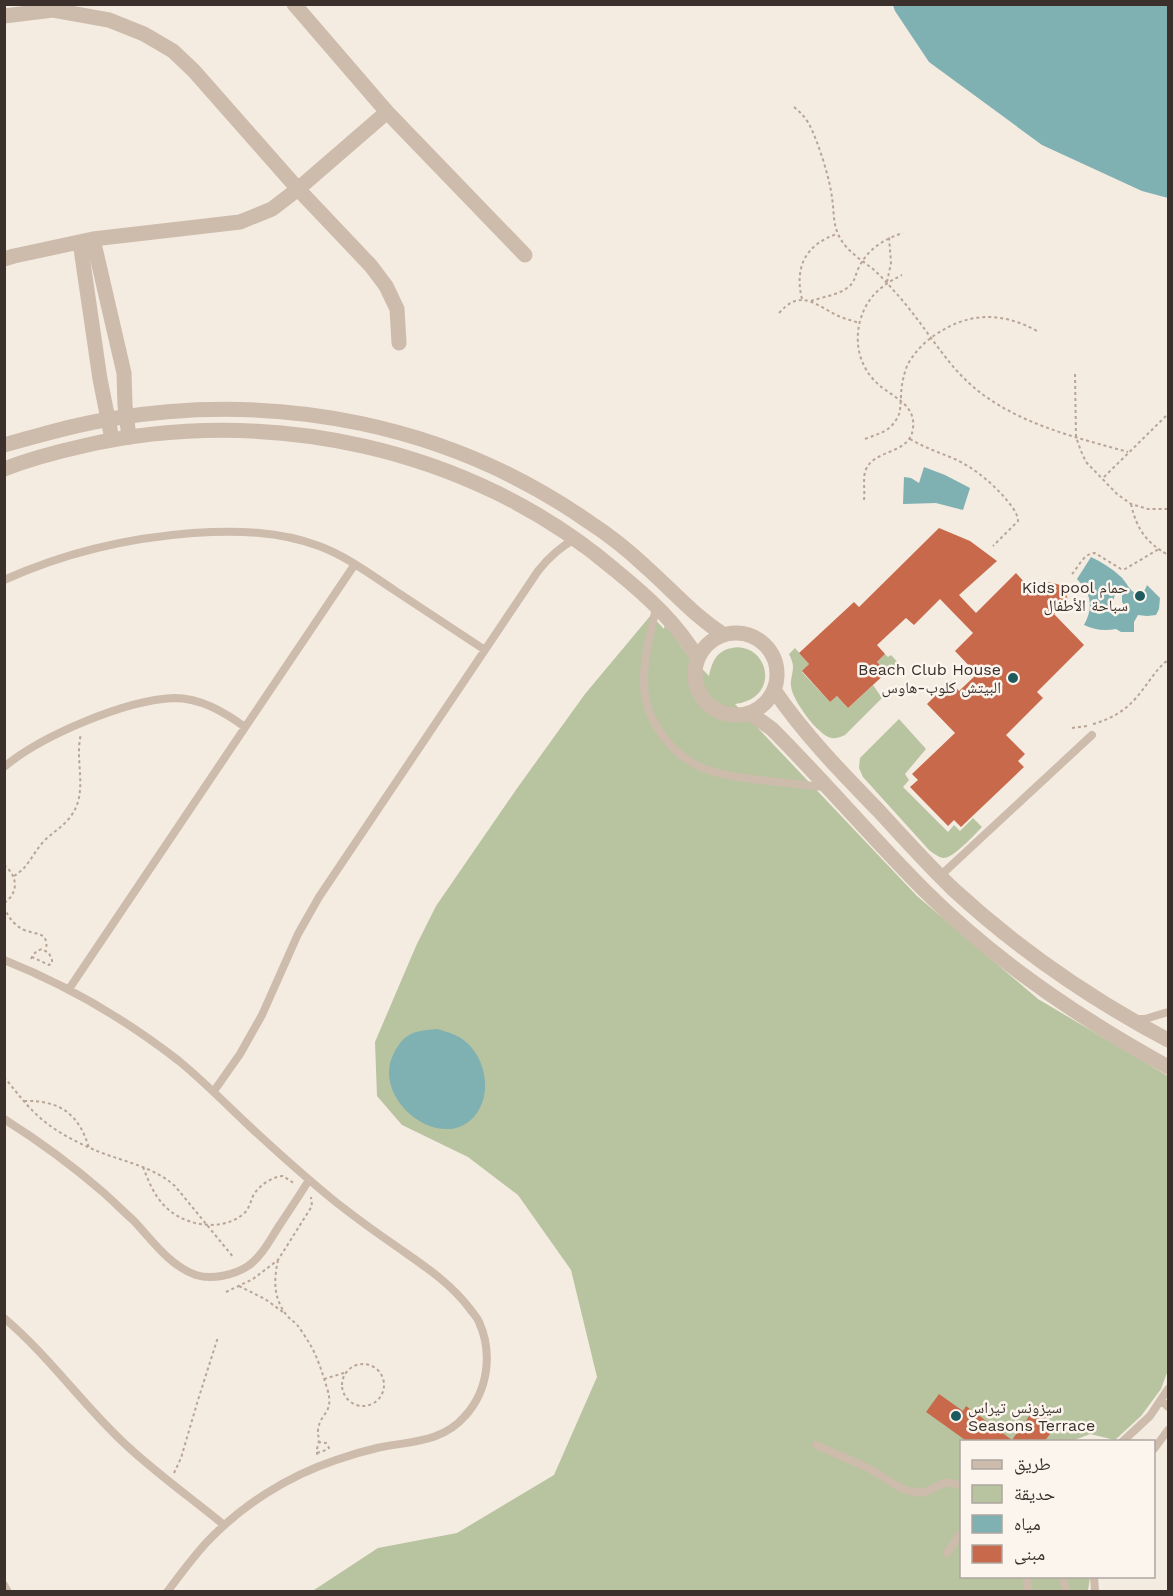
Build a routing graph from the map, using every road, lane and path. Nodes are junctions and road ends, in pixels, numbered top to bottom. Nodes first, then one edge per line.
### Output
1 (294, 4) edge
2 (4, 16) edge
3 (794, 107) dead end
4 (387, 112) junction
5 (298, 189) junction
6 (837, 233) junction
7 (903, 233) dead end
8 (890, 237) junction
9 (86, 241) junction
10 (525, 255) dead end
11 (4, 259) edge
12 (862, 261) junction
13 (902, 275) dead end
14 (887, 283) junction
15 (802, 299) junction
16 (811, 301) junction
17 (779, 313) dead end
18 (860, 324) junction
19 (1039, 332) dead end
20 (116, 338) junction
21 (931, 338) junction
22 (95, 342) junction
23 (399, 343) dead end
24 (1075, 374) dead end
25 (900, 400) junction
26 (1168, 414) edge
27 (127, 416) junction
28 (108, 419) junction
29 (129, 437) junction
30 (1076, 438) junction
31 (865, 439) dead end
32 (910, 439) junction
33 (111, 440) junction
34 (4, 445) edge
35 (1128, 452) junction
36 (4, 469) edge
37 (1102, 478) junction
38 (864, 500) dead end
39 (1131, 504) junction
40 (1168, 509) edge
41 (576, 538) junction
42 (993, 546) dead end
43 (1158, 549) junction
44 (1168, 555) edge
45 (355, 564) junction
46 (1072, 574) dead end
47 (4, 579) edge
48 (657, 607) junction
49 (724, 635) junction
50 (485, 650) junction
51 (698, 658) junction
52 (1168, 660) edge
53 (774, 690) junction
54 (750, 713) junction
55 (87, 721) junction
56 (245, 727) junction
57 (1072, 728) dead end
58 (1092, 735) dead end
59 (4, 767) edge
60 (826, 787) junction
61 (4, 865) edge
62 (14, 876) junction
63 (940, 876) junction
64 (4, 905) edge
65 (46, 950) junction
66 (32, 957) junction
67 (4, 960) edge
68 (27, 969) junction
69 (69, 989) junction
70 (1168, 1012) edge
71 (1129, 1018) junction
72 (1168, 1041) edge
73 (1168, 1066) edge
74 (4, 1077) edge
75 (214, 1091) junction
76 (24, 1101) junction
77 (4, 1119) edge
78 (89, 1148) junction
79 (143, 1167) junction
80 (309, 1180) junction
81 (302, 1190) junction
82 (207, 1224) junction
83 (234, 1258) dead end
84 (278, 1260) junction
85 (239, 1286) junction
86 (225, 1292) dead end
87 (285, 1313) junction
88 (4, 1318) edge
89 (218, 1337) dead end
90 (348, 1371) junction
91 (324, 1379) junction
92 (1168, 1389) edge
93 (1165, 1404) edge
94 (1168, 1430) edge
95 (1124, 1440) edge
96 (319, 1442) junction
97 (816, 1445) dead end
98 (1155, 1448) edge
99 (317, 1453) junction
100 (322, 1466) junction
101 (169, 1480) junction
102 (960, 1485) edge
103 (224, 1525) junction
104 (960, 1535) edge
105 (947, 1553) dead end
106 (4, 1585) edge
107 (8, 1592) edge
108 (167, 1592) edge

1 - 4 street
2 - 5 street
3 - 6 path
4 - 5 street
4 - 10 street
5 - 9 street
5 - 23 street
6 - 12 path
6 - 15 path
7 - 8 path
8 - 12 path
8 - 14 path
9 - 11 street
9 - 20 street
9 - 22 street
12 - 14 path
12 - 16 path
13 - 14 path
14 - 18 path
14 - 21 path
15 - 16 path
15 - 17 path
16 - 18 path
18 - 25 path
19 - 21 path
20 - 22 street
20 - 27 street
21 - 25 path
21 - 30 path
22 - 28 street
24 - 30 path
25 - 31 path
25 - 32 path
26 - 35 path
27 - 28 street
27 - 29 street
27 - 49 street
28 - 33 street
28 - 34 street
29 - 33 street
29 - 41 street
30 - 35 path
30 - 37 path
32 - 38 path
32 - 42 path
33 - 36 street
35 - 37 path
37 - 39 path
39 - 40 path
39 - 43 path
41 - 48 street
41 - 50 lane
43 - 44 path
43 - 46 path
45 - 47 lane
45 - 50 lane
45 - 56 lane
48 - 51 street
48 - 60 lane
49 - 51 street
49 - 53 street
50 - 75 lane
51 - 54 street
52 - 57 path
53 - 54 street
53 - 63 street
54 - 60 street
55 - 56 lane
55 - 59 lane
55 - 62 path
56 - 69 lane
58 - 63 lane
60 - 73 street
61 - 62 path
62 - 64 path
63 - 71 street
64 - 65 path
65 - 66 path
65 - 66 path
66 - 68 path
67 - 68 lane
68 - 69 lane
69 - 75 lane
70 - 71 lane
71 - 72 street
74 - 76 path
75 - 80 lane
76 - 78 path
76 - 78 path
77 - 81 lane
78 - 79 path
79 - 82 path
79 - 82 path
80 - 81 lane
80 - 100 lane
81 - 82 path
81 - 84 path
82 - 83 path
84 - 85 path
84 - 87 path
85 - 86 path
85 - 87 path
87 - 91 path
88 - 101 lane
89 - 101 path
90 - 90 path
90 - 91 path
91 - 96 path
92 - 93 lane
93 - 95 lane
94 - 98 lane
96 - 99 path
96 - 99 path
97 - 102 lane
99 - 100 path
100 - 103 lane
101 - 103 lane
103 - 108 lane
104 - 105 lane
106 - 107 lane

